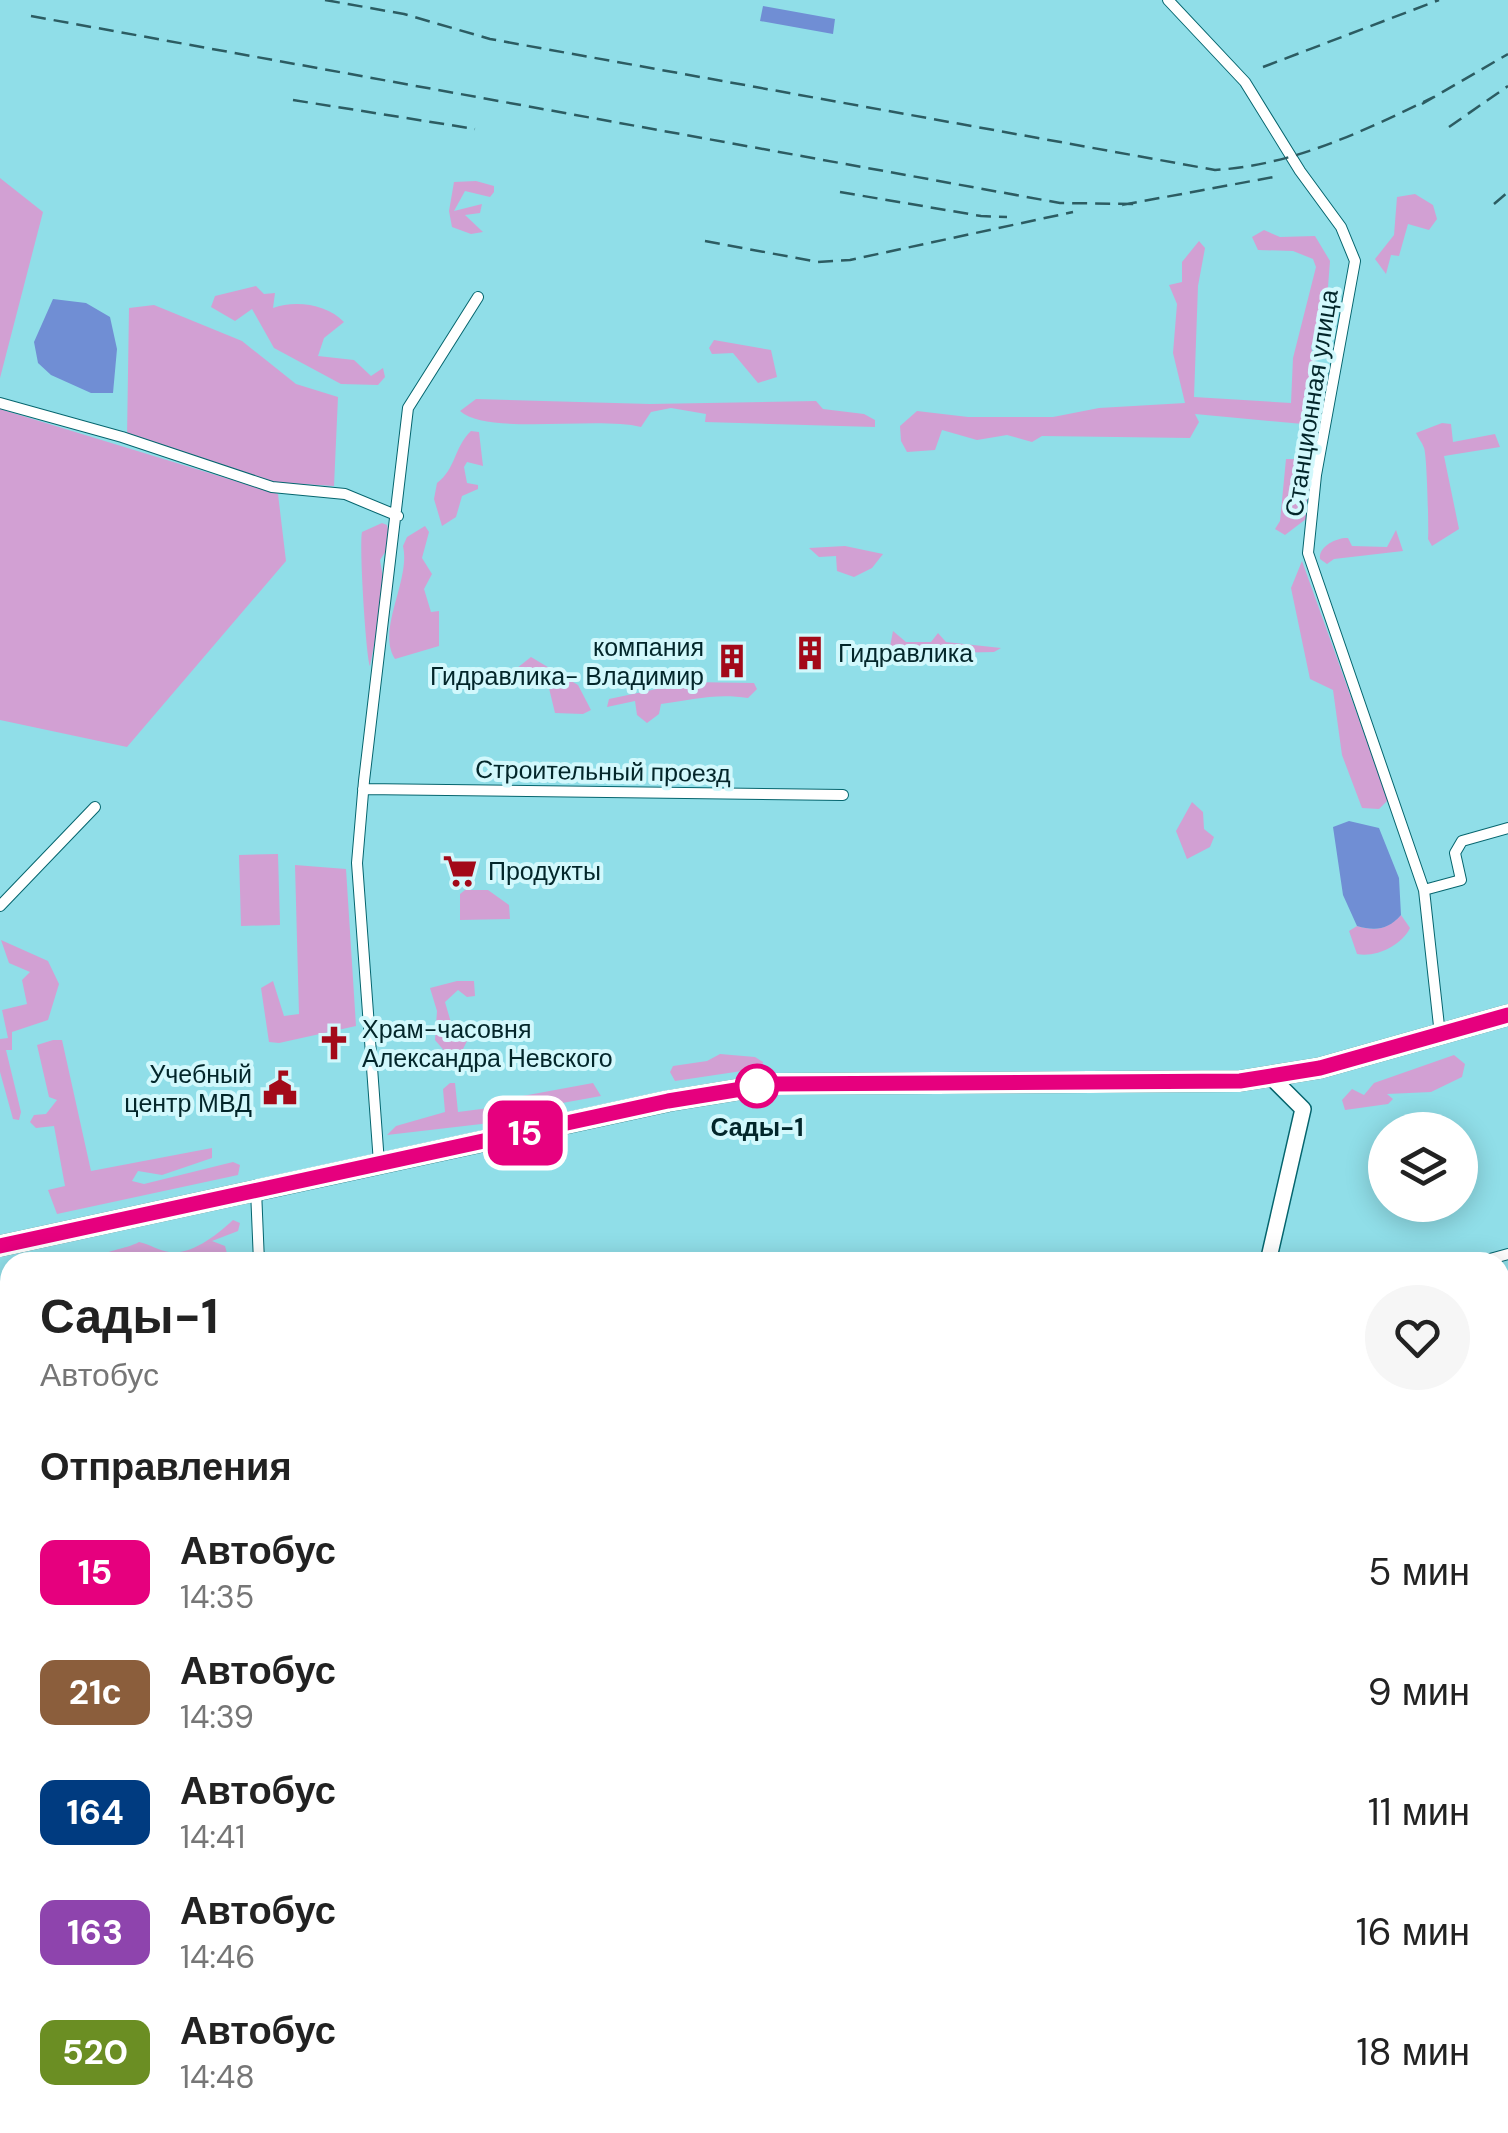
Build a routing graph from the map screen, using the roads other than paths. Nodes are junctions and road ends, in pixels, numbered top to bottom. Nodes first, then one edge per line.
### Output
1 (1168, 0) edge
2 (478, 297) dead end
3 (0, 403) edge
4 (398, 516) junction
5 (363, 789) junction
6 (843, 795) dead end
7 (95, 806) dead end
8 (1508, 828) edge
9 (1424, 890) junction
10 (0, 906) edge
11 (1508, 1015) edge
12 (1440, 1035) junction
13 (1272, 1078) junction
14 (379, 1164) junction
15 (256, 1189) junction
16 (0, 1246) edge
17 (259, 1252) edge
18 (1270, 1252) edge

1 - 9 street, Станционная улица
2 - 4 street
3 - 4 street
4 - 5 street
5 - 6 street, Строительный проезд
5 - 14 street
7 - 10 street
8 - 9 street
9 - 12 street, Станционная улица
11 - 12 highway
12 - 13 highway
13 - 14 highway
13 - 18 street
14 - 15 highway
15 - 16 highway
15 - 17 street

